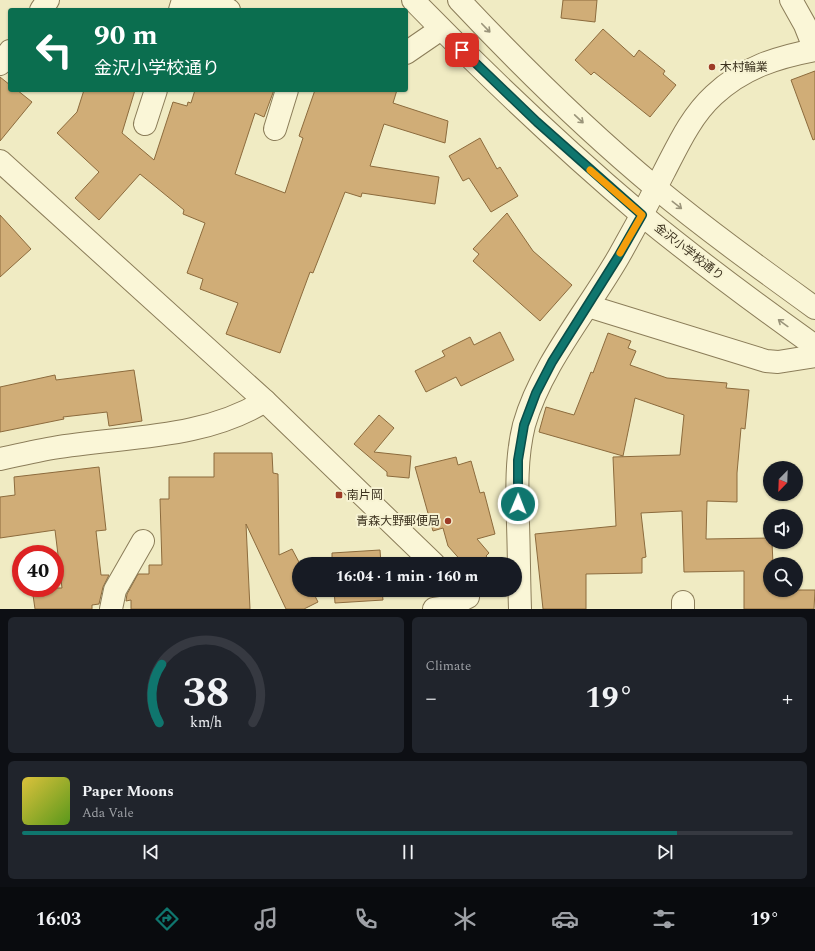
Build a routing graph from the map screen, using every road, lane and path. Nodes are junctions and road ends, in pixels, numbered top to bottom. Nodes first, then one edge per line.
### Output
1 (48, 0) edge
2 (196, 0) edge
3 (413, 0) edge
4 (459, 0) edge
5 (791, 0) edge
6 (42, 8) edge
7 (222, 8) edge
8 (441, 29) junction
9 (815, 50) edge
10 (408, 52) edge
11 (8, 54) edge
12 (0, 64) edge
13 (155, 92) edge
14 (286, 92) edge
15 (146, 124) dead end
16 (275, 129) dead end
17 (0, 161) edge
18 (656, 188) junction
19 (642, 215) junction
20 (588, 306) junction
21 (815, 308) edge
22 (815, 346) edge
23 (815, 356) edge
24 (265, 401) junction
25 (0, 459) edge
26 (144, 541) dead end
27 (427, 557) edge
28 (469, 599) edge
29 (111, 609) edge
30 (434, 609) edge
31 (520, 609) edge

1 - 6 street
2 - 7 street
3 - 8 street, 金沢小学校通り
4 -> 18 street
5 - 9 street
8 - 10 street
8 - 19 street, 金沢小学校通り
9 - 18 street
11 - 12 street
13 - 15 street
14 - 16 street
17 - 24 street
18 - 19 street
18 -> 21 street
19 - 20 street
22 -> 19 street, 金沢小学校通り
20 - 23 street
20 - 31 street
24 - 25 street
24 - 27 street
26 - 29 street
28 - 30 street

